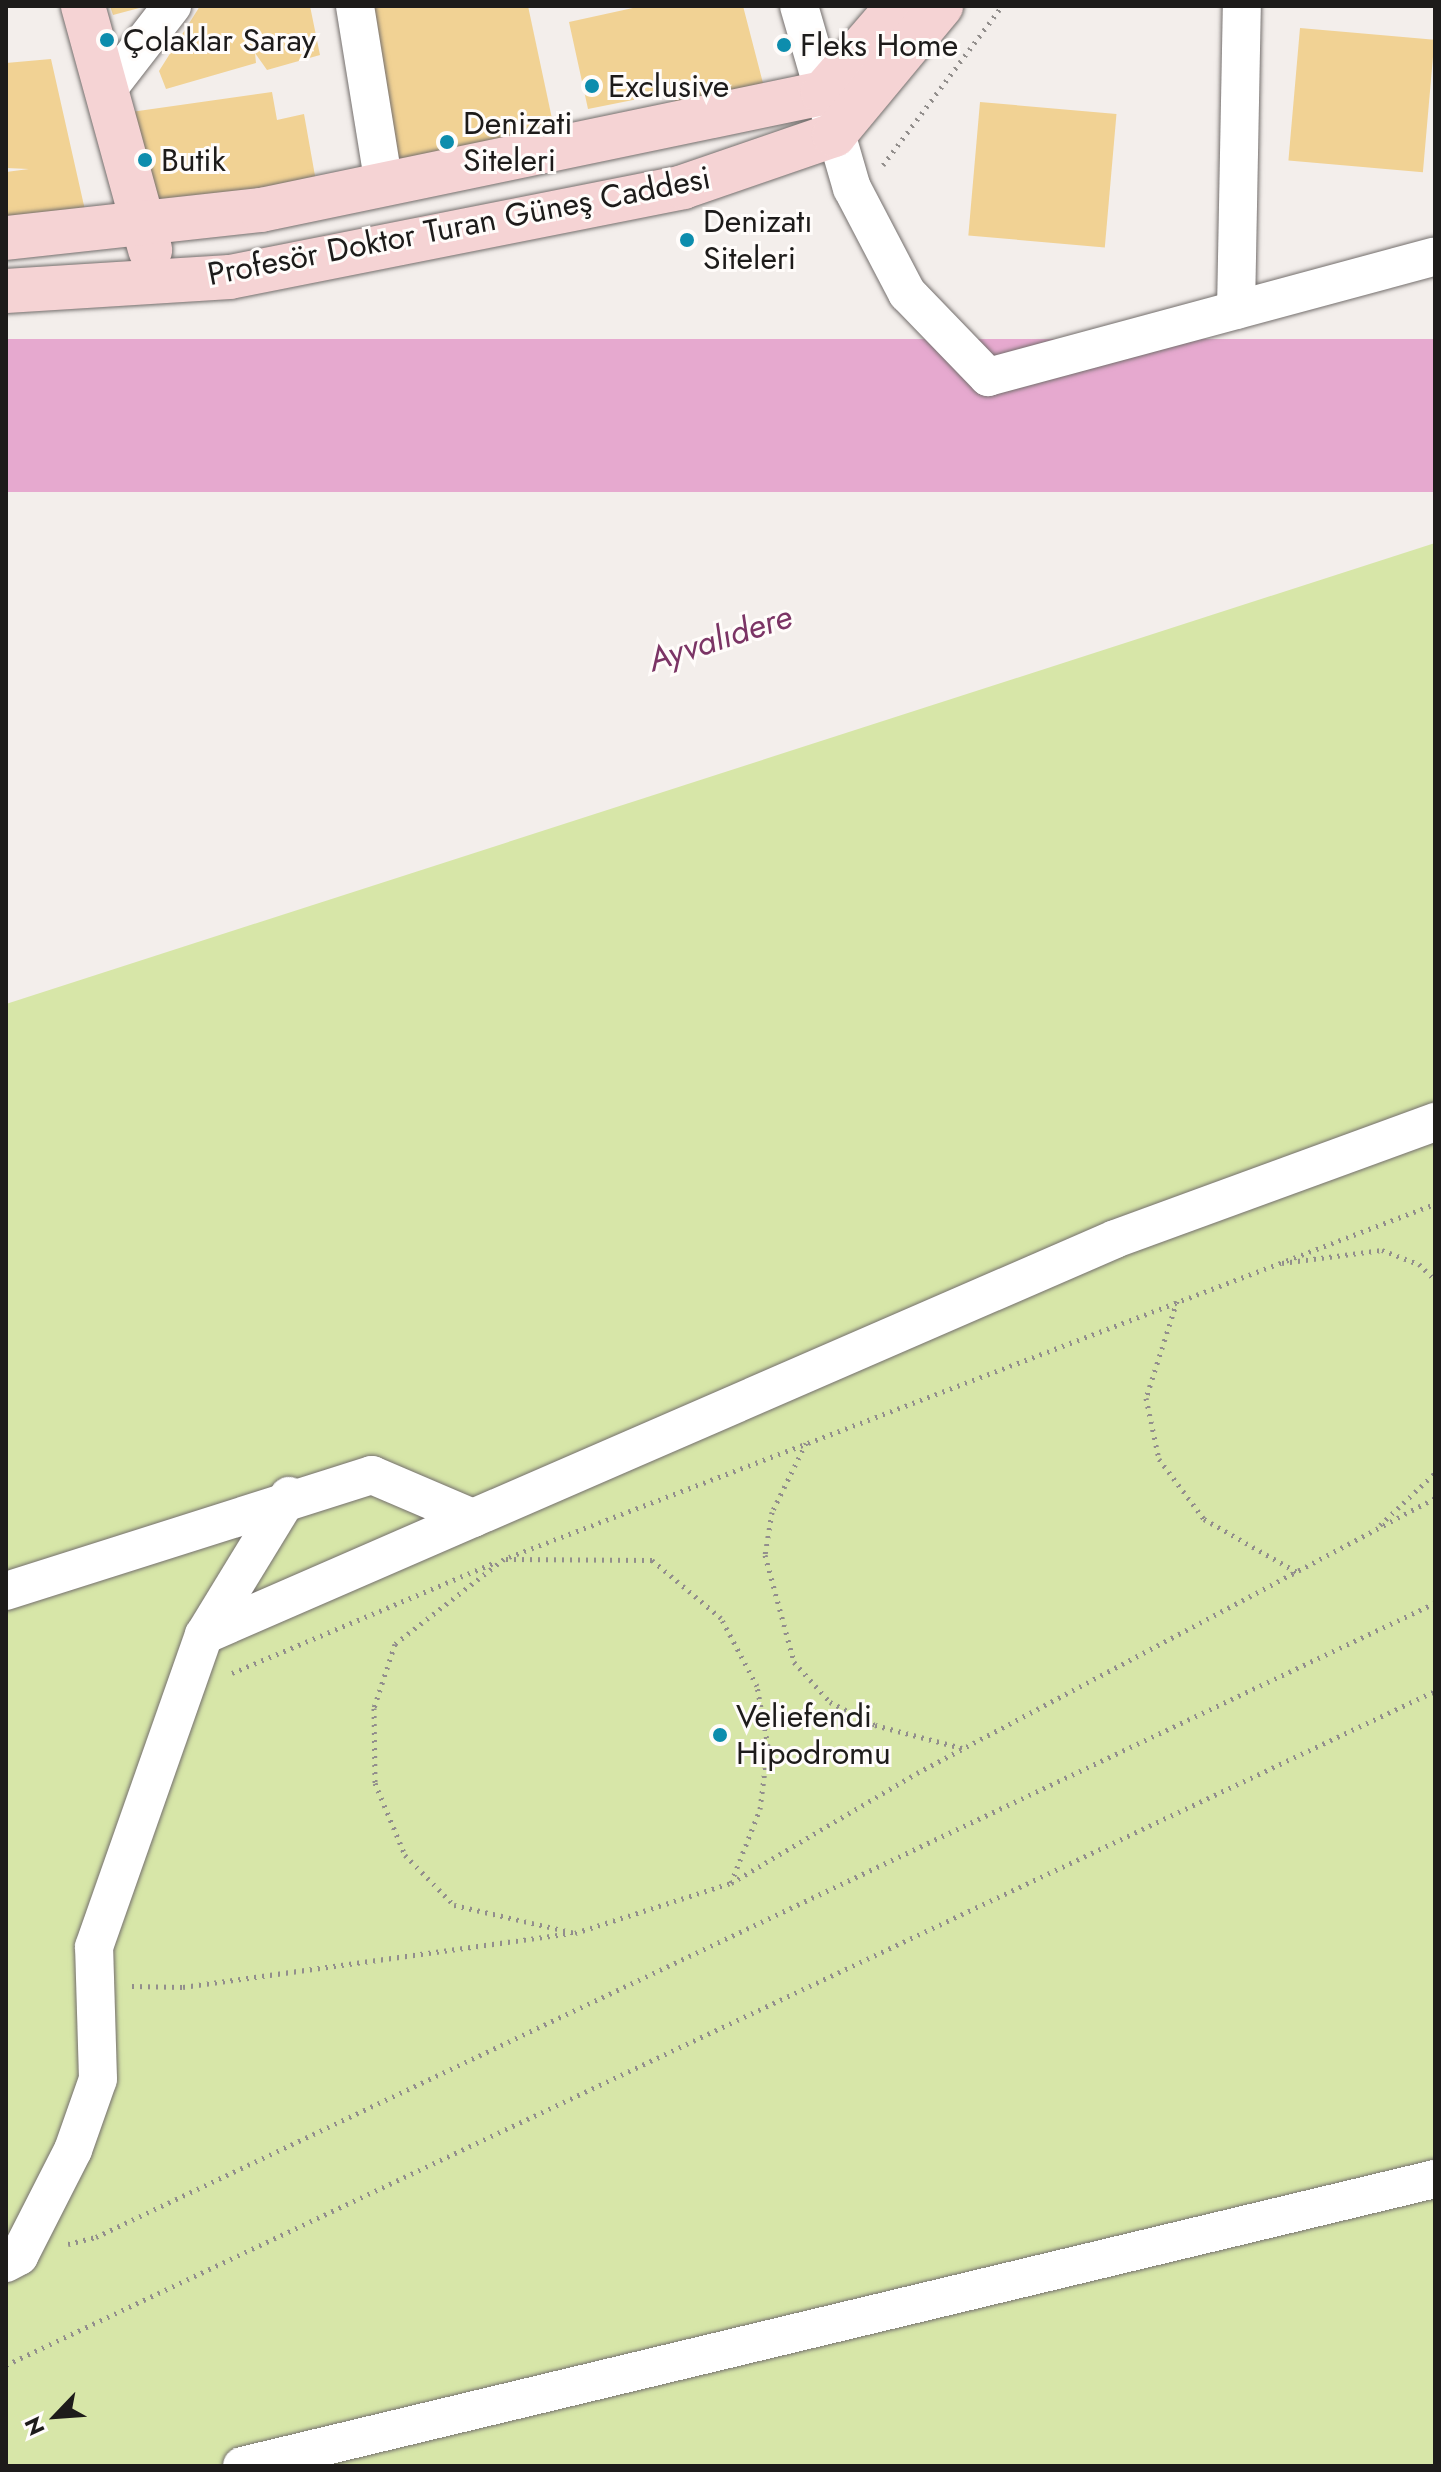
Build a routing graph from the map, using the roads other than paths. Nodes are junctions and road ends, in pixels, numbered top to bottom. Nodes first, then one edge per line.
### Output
1 (83, 6) edge
2 (172, 6) edge
3 (355, 6) edge
4 (799, 6) edge
5 (898, 6) edge
6 (941, 6) edge
7 (1242, 6) edge
8 (106, 91) junction
9 (823, 93) junction
10 (834, 135) junction
11 (384, 185) junction
12 (137, 224) junction
13 (6, 238) edge
14 (1435, 256) edge
15 (164, 281) junction
16 (6, 291) edge
17 (1236, 310) junction
18 (1435, 1122) edge
19 (289, 1496) junction
20 (473, 1518) junction
21 (6, 1591) edge
22 (204, 1635) junction
23 (1435, 2179) edge
24 (10, 2257) edge
25 (242, 2466) edge

1 - 8 main road
2 - 8 street
3 - 11 street
4 - 9 street
5 - 9 main road
6 - 10 main road
7 - 17 street
8 - 12 main road
9 - 10 street
9 - 11 main road, Profesör Doktor Turan Güneş Caddesi
10 - 15 main road, Profesör Doktor Turan Güneş Caddesi
10 - 17 street
11 - 12 main road, Profesör Doktor Turan Güneş Caddesi
12 - 13 main road, Profesör Doktor Turan Güneş Caddesi
12 - 15 main road
14 - 17 street
15 - 16 main road, Profesör Doktor Turan Güneş Caddesi
18 - 20 street
19 - 20 street
19 - 21 street
19 - 22 street
20 - 22 street
22 - 24 street
23 - 25 street

